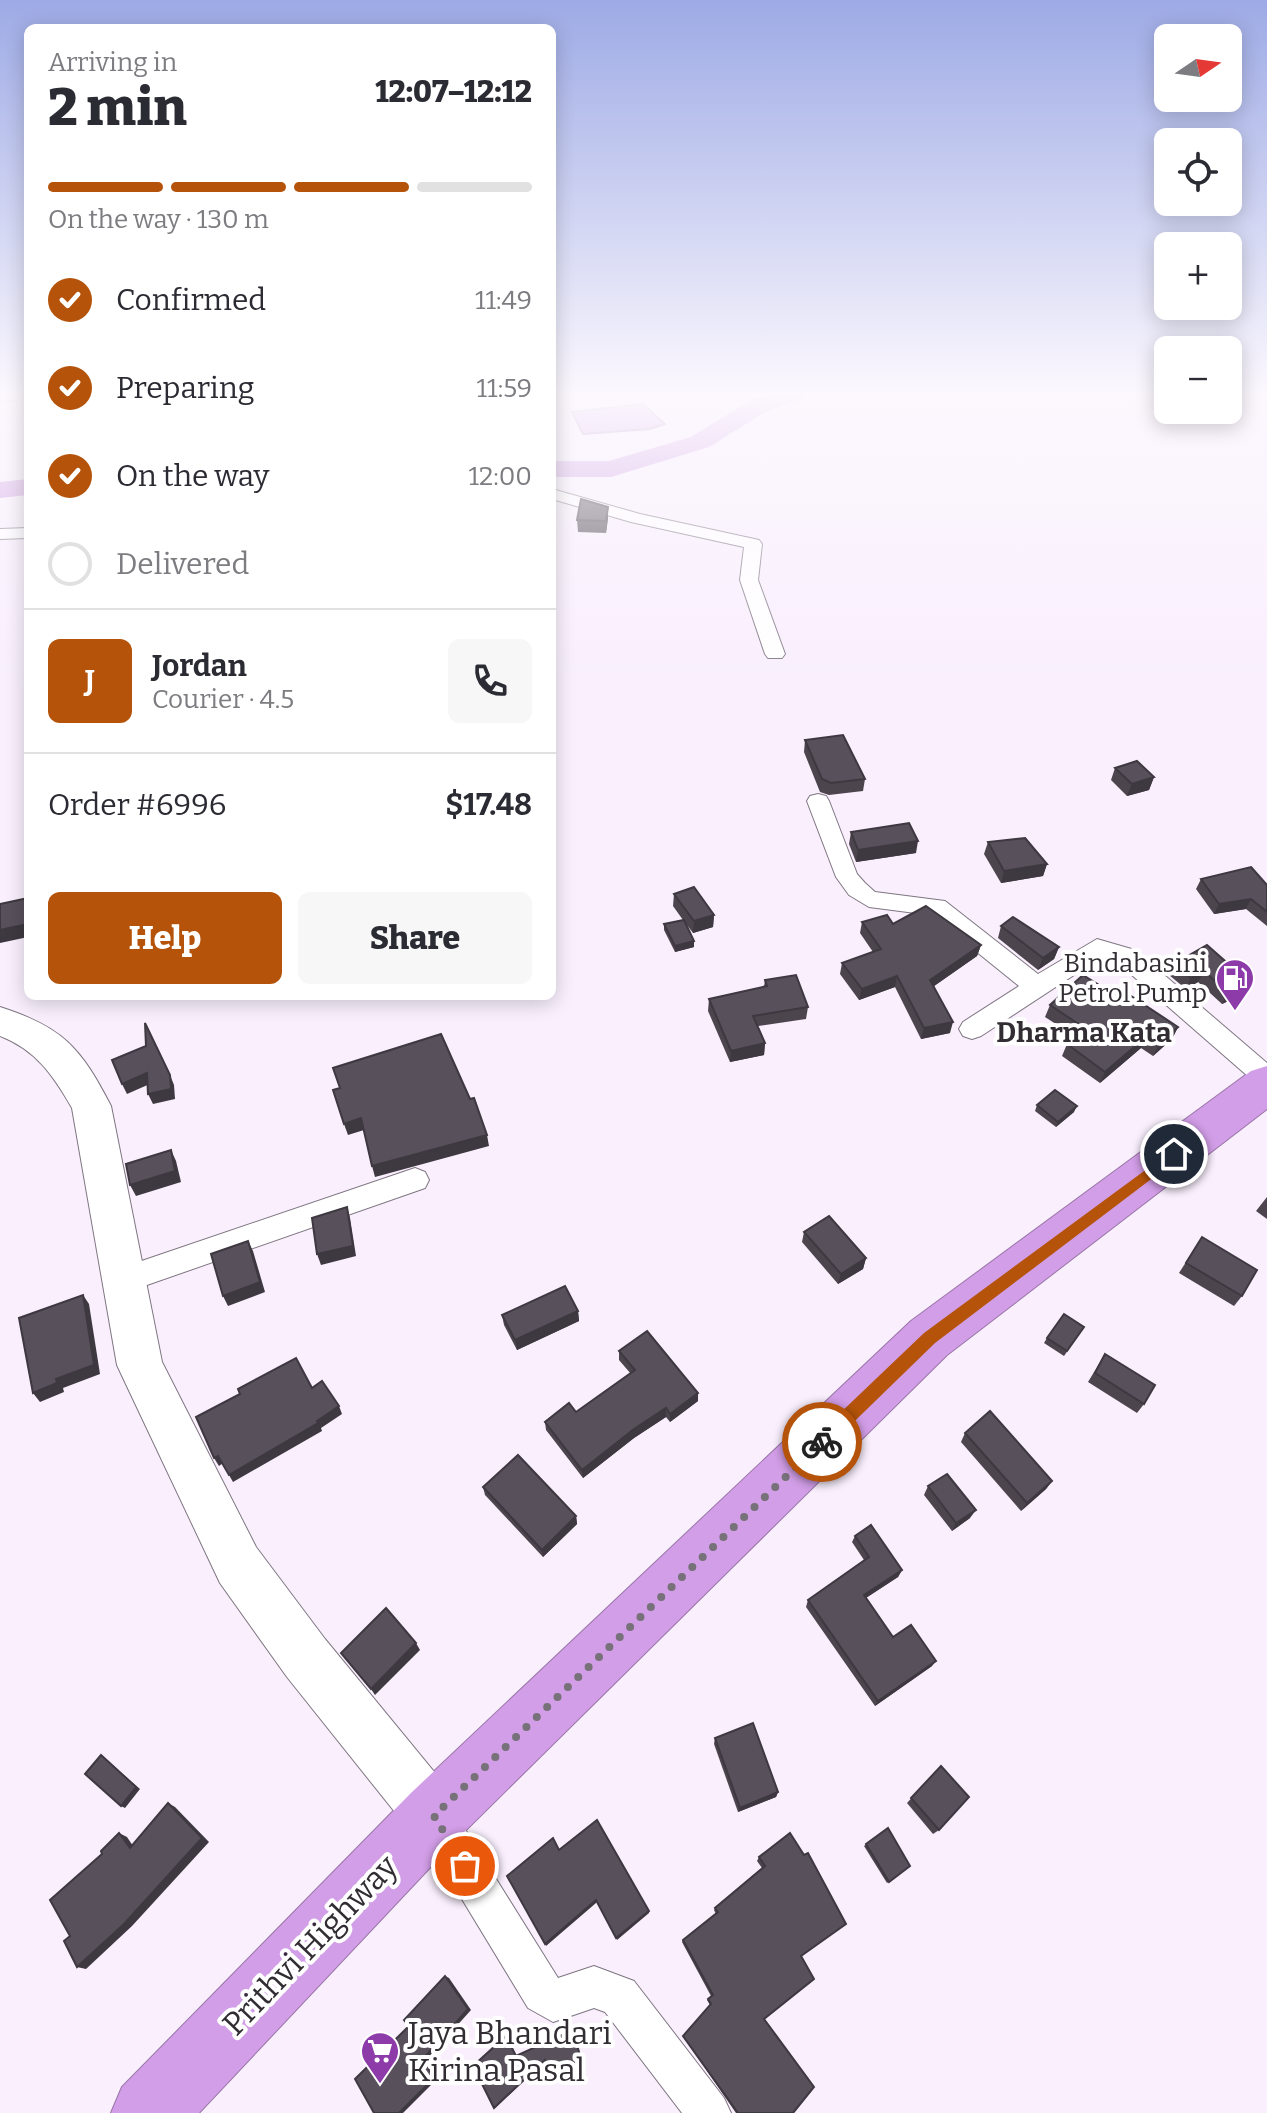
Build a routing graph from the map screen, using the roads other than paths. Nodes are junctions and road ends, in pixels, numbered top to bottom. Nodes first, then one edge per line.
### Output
1 (556, 495) edge
2 (24, 533) edge
3 (0, 534) edge
4 (775, 654) dead end
5 (818, 801) dead end
6 (1036, 986) junction
7 (0, 1021) edge
8 (972, 1029) dead end
9 (1267, 1078) edge
10 (1267, 1084) edge
11 (415, 1180) dead end
12 (124, 1280) junction
13 (434, 1816) junction
14 (148, 2113) edge
15 (709, 2113) edge

1 - 4 street
2 - 3 street
5 - 6 street
6 - 8 street
6 - 9 street
7 - 12 main road
10 - 13 highway, Prithvi Highway
11 - 12 street
12 - 13 main road
13 - 14 highway, Prithvi Highway
13 - 15 street

